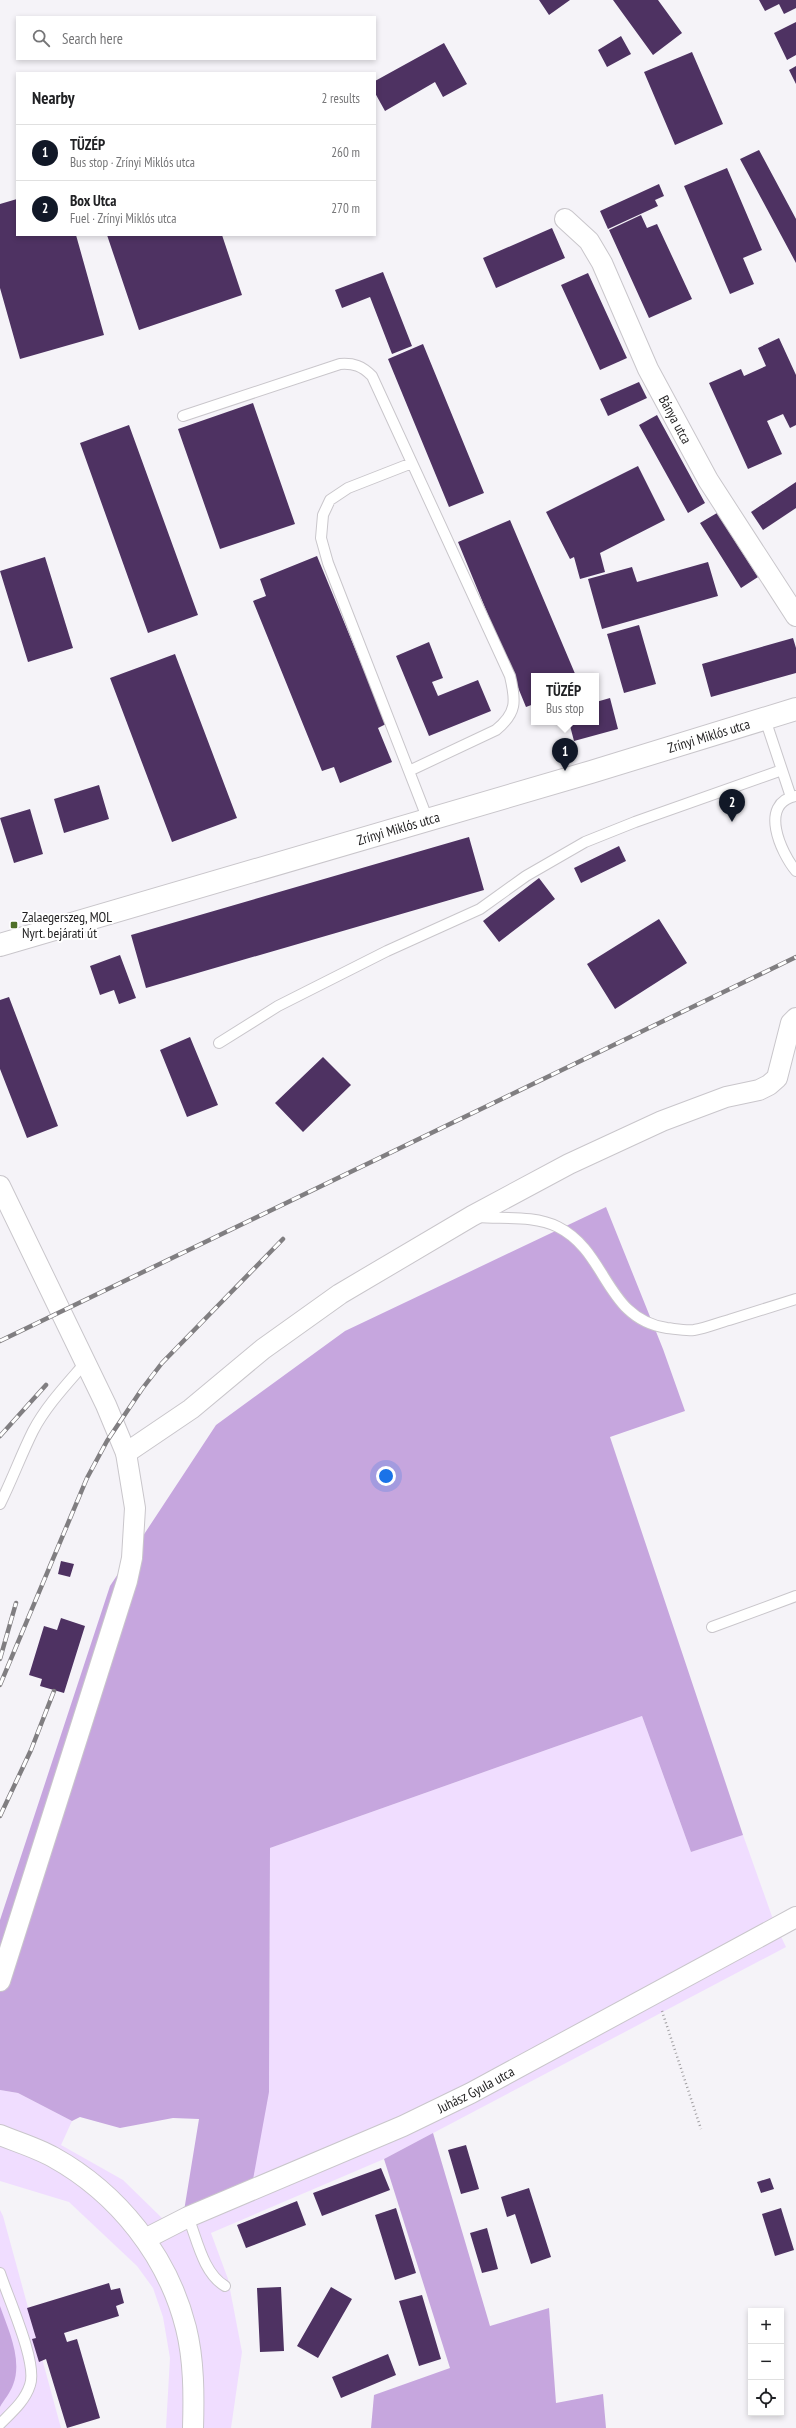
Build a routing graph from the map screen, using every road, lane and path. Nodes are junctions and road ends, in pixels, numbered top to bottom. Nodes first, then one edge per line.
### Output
1 (565, 219) dead end
2 (183, 416) dead end
3 (412, 463) junction
4 (796, 616) edge
5 (796, 709) edge
6 (765, 719) junction
7 (782, 770) junction
8 (408, 771) junction
9 (794, 796) edge
10 (428, 820) junction
11 (796, 871) edge
12 (0, 945) edge
13 (796, 1018) edge
14 (219, 1043) dead end
15 (0, 1186) edge
16 (472, 1216) junction
17 (796, 1299) edge
18 (85, 1363) junction
19 (126, 1453) junction
20 (0, 1504) edge
21 (796, 1596) edge
22 (712, 1627) dead end
23 (796, 1917) edge
24 (0, 1981) edge
25 (656, 1993) junction
26 (701, 2129) dead end
27 (0, 2135) edge
28 (188, 2217) junction
29 (145, 2238) junction
30 (0, 2273) edge
31 (225, 2286) dead end
32 (0, 2424) edge
33 (193, 2428) edge

1 - 4 street, Bánya utca
2 - 3 lane
3 - 8 lane
3 - 8 lane
5 - 6 main road, Zrínyi Miklós utca
6 - 7 lane
6 - 10 main road, Zrínyi Miklós utca
7 - 9 lane
7 - 14 lane
8 - 10 lane
9 - 11 lane
10 - 12 main road, Zrínyi Miklós utca
13 - 16 street
15 - 18 street
16 - 17 lane
16 - 19 street
18 - 19 street
18 - 20 lane
19 - 24 street
21 - 22 lane
23 - 25 street, Juhász Gyula utca
25 - 26 path
25 - 28 street, Juhász Gyula utca
27 - 29 street
28 - 29 street, Juhász Gyula utca
28 - 31 lane
29 - 33 street
30 - 32 lane

